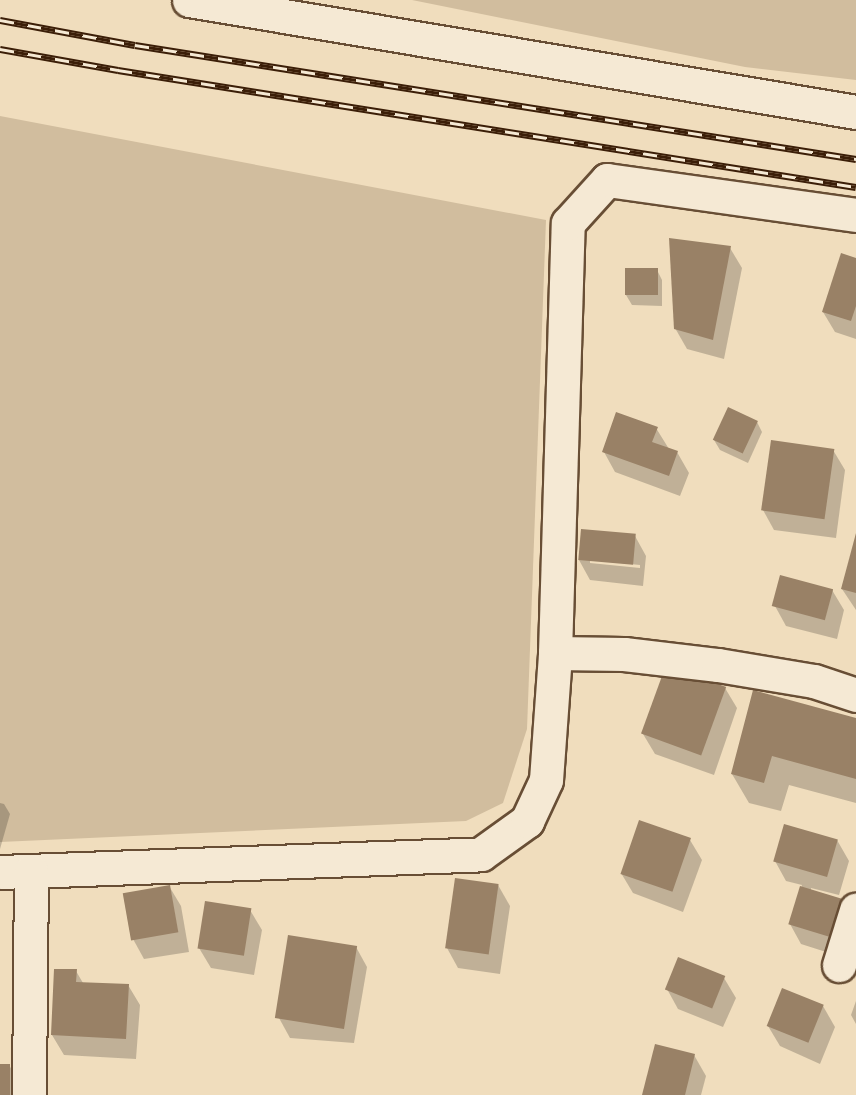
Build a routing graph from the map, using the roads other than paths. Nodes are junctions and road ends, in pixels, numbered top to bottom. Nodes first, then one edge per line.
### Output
1 (189, 0) edge
2 (856, 112) edge
3 (856, 215) edge
4 (555, 653) junction
5 (856, 695) edge
6 (16, 872) edge
7 (856, 910) edge
8 (839, 965) dead end
9 (29, 1095) edge

1 - 2 street
3 - 4 street
4 - 5 street
4 - 6 street
6 - 9 street
7 - 8 street

